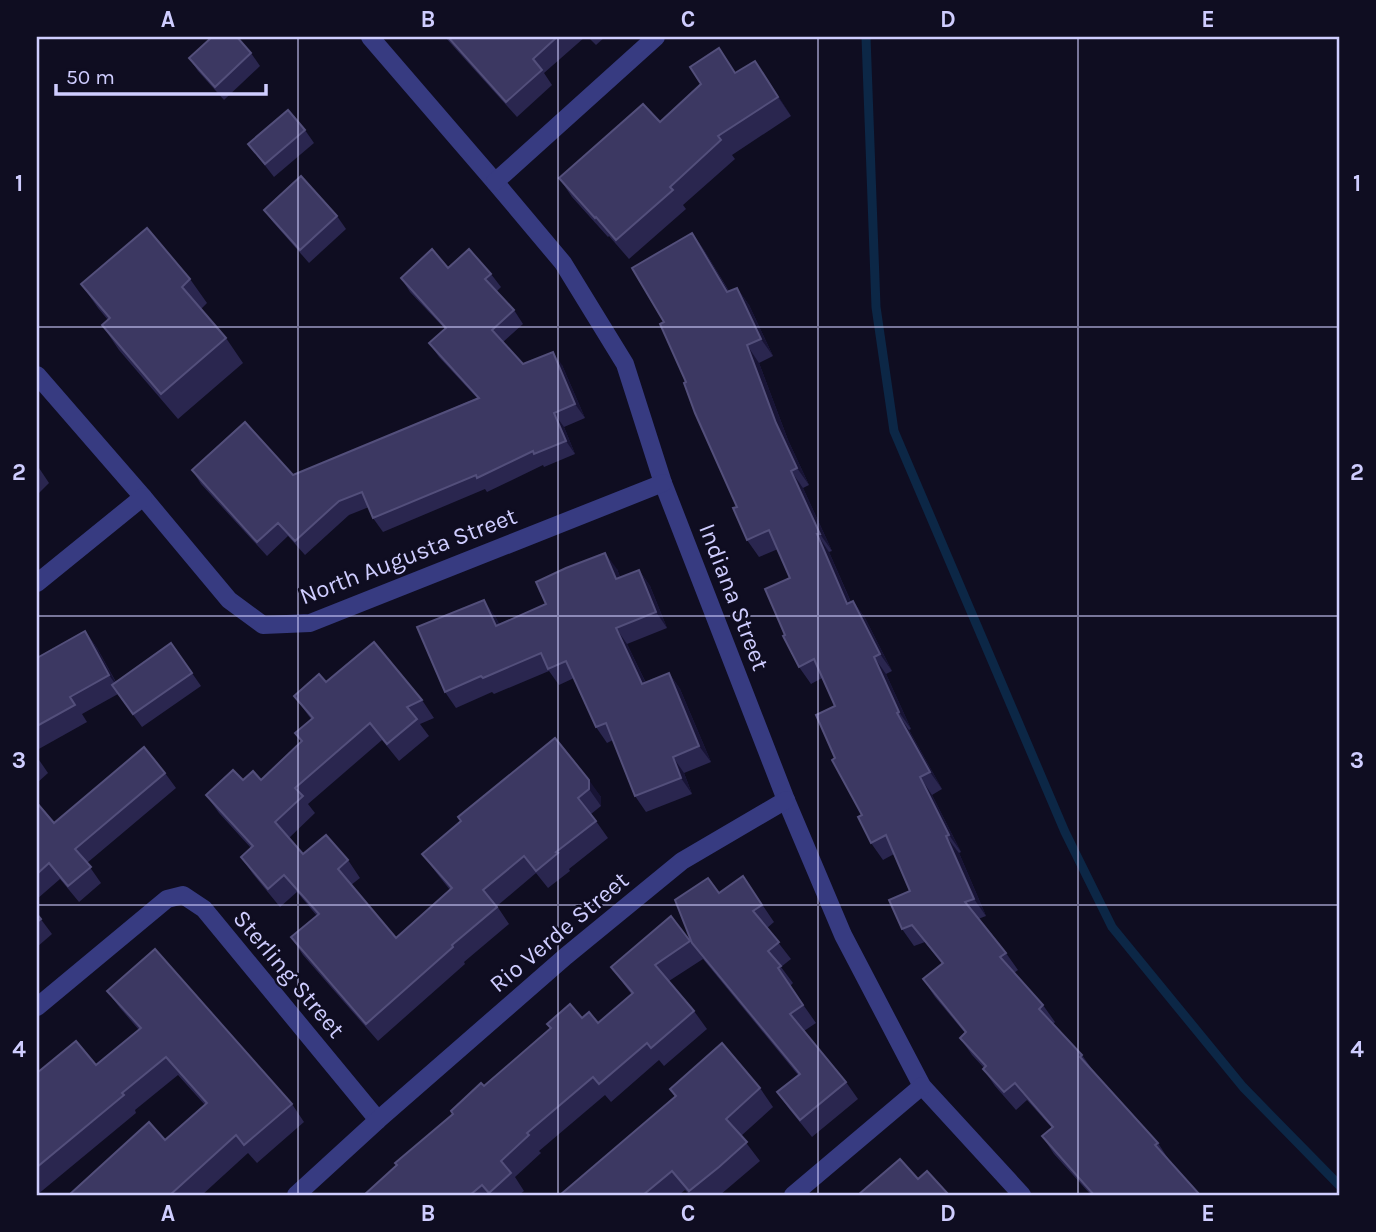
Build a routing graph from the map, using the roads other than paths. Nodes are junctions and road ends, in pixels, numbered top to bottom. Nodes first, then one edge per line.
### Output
1 (370, 37) edge
2 (656, 37) edge
3 (495, 182) junction
4 (37, 375) edge
5 (663, 483) junction
6 (143, 497) junction
7 (37, 583) edge
8 (786, 800) junction
9 (37, 1007) edge
10 (922, 1086) junction
11 (378, 1120) junction
12 (296, 1195) edge
13 (793, 1195) edge
14 (1021, 1195) edge

1 - 3 street, Indiana Street
2 - 3 street
3 - 5 street, Indiana Street
4 - 6 street, North Augusta Street
5 - 6 street, North Augusta Street
5 - 8 street, Indiana Street
6 - 7 street
8 - 10 street, Indiana Street
8 - 11 street, Rio Verde Street
9 - 11 street, Sterling Street
10 - 13 street
10 - 14 street, Indiana Street
11 - 12 street, Rio Verde Street

